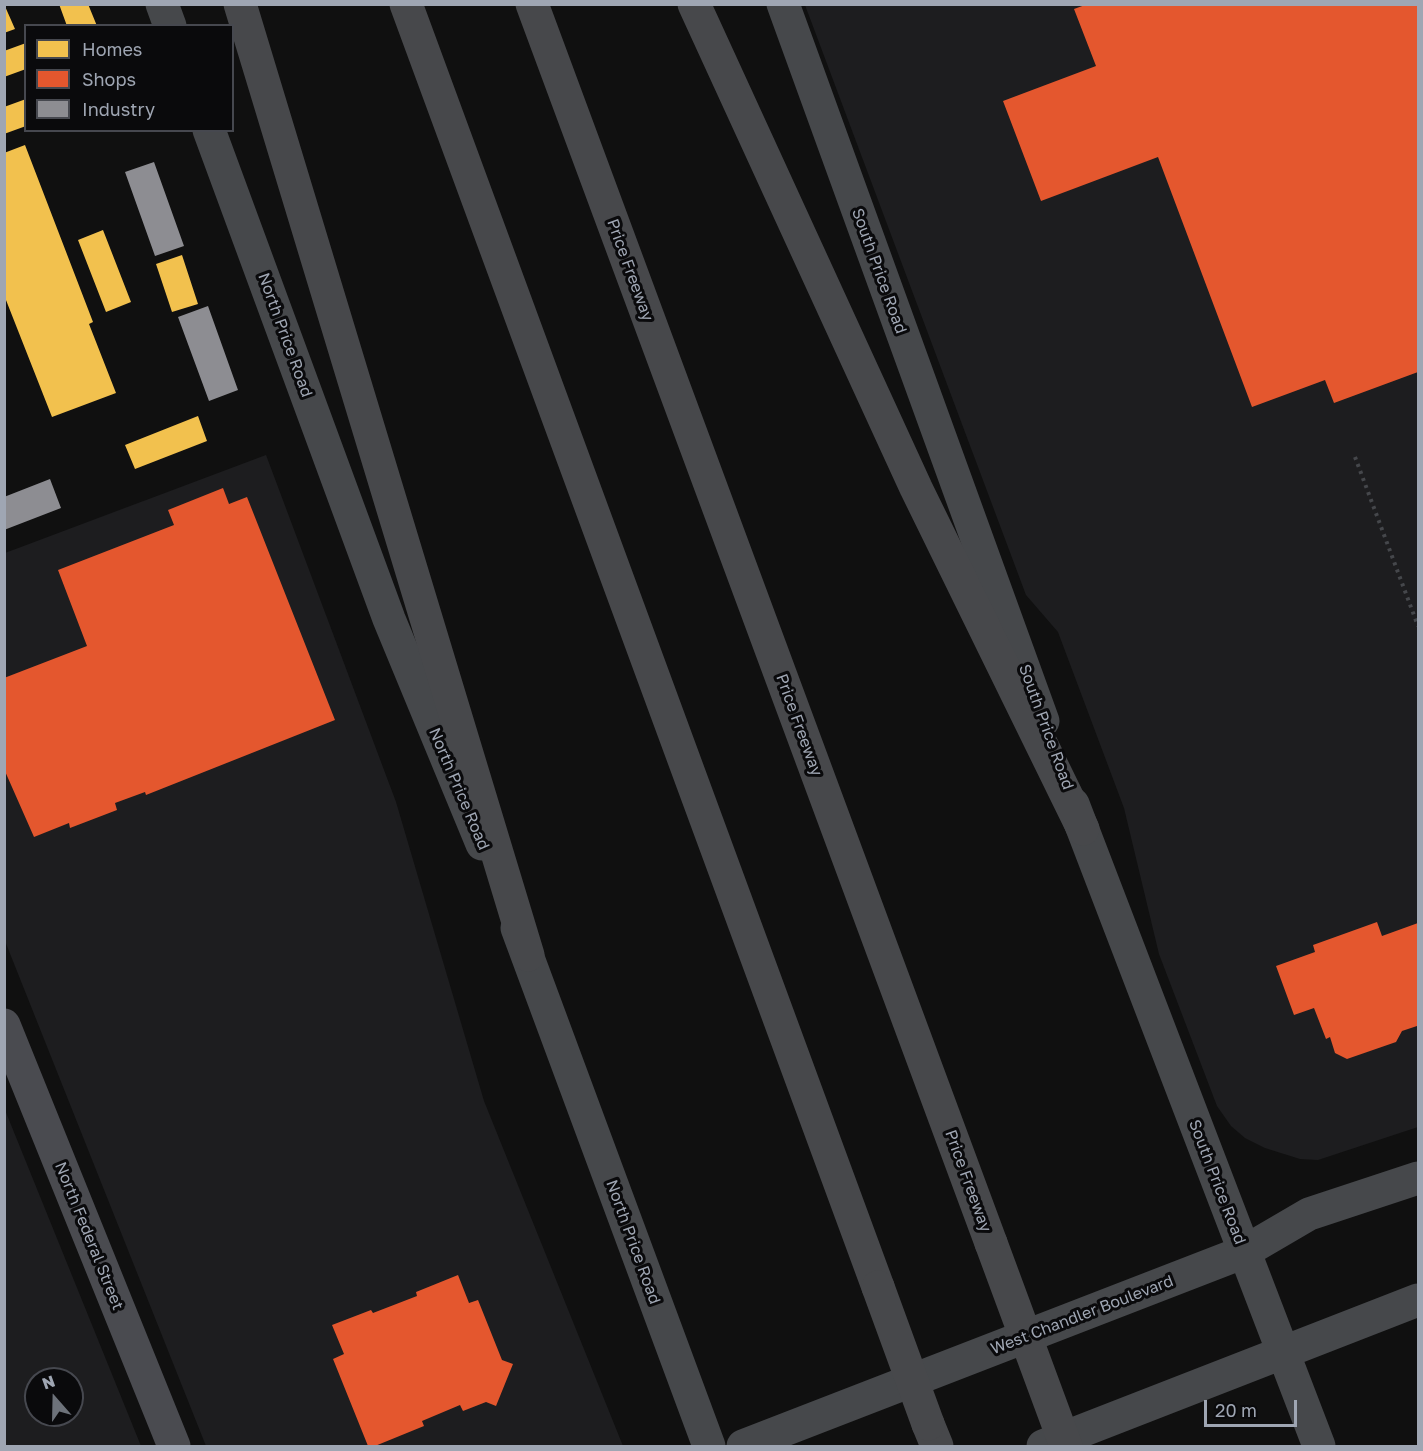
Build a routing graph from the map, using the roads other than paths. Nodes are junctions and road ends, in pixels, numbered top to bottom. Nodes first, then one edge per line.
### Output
1 (162, 4) edge
2 (240, 4) edge
3 (406, 4) edge
4 (532, 4) edge
5 (694, 4) edge
6 (783, 4) edge
7 (169, 24) edge
8 (210, 132) edge
9 (1083, 829) junction
10 (528, 955) junction
11 (4, 1024) edge
12 (1419, 1178) edge
13 (1244, 1252) junction
14 (1419, 1300) edge
15 (1281, 1352) junction
16 (174, 1446) edge
17 (709, 1446) edge
18 (743, 1446) edge
19 (937, 1446) edge
20 (1043, 1446) edge
21 (1066, 1446) edge
22 (1319, 1446) edge

1 - 7 main road
2 - 10 highway
3 - 19 highway, bridge
4 - 21 highway, Price Freeway, bridge
5 - 9 highway
6 - 9 main road, South Price Road
8 - 10 main road, North Price Road
9 - 13 main road, South Price Road
10 - 17 main road, North Price Road
11 - 16 street, North Federal Street
12 - 13 main road, West Chandler Boulevard
13 - 15 main road, South Price Road
13 - 18 main road, West Chandler Boulevard
14 - 15 main road
15 - 20 main road
15 - 22 main road, South Price Road

